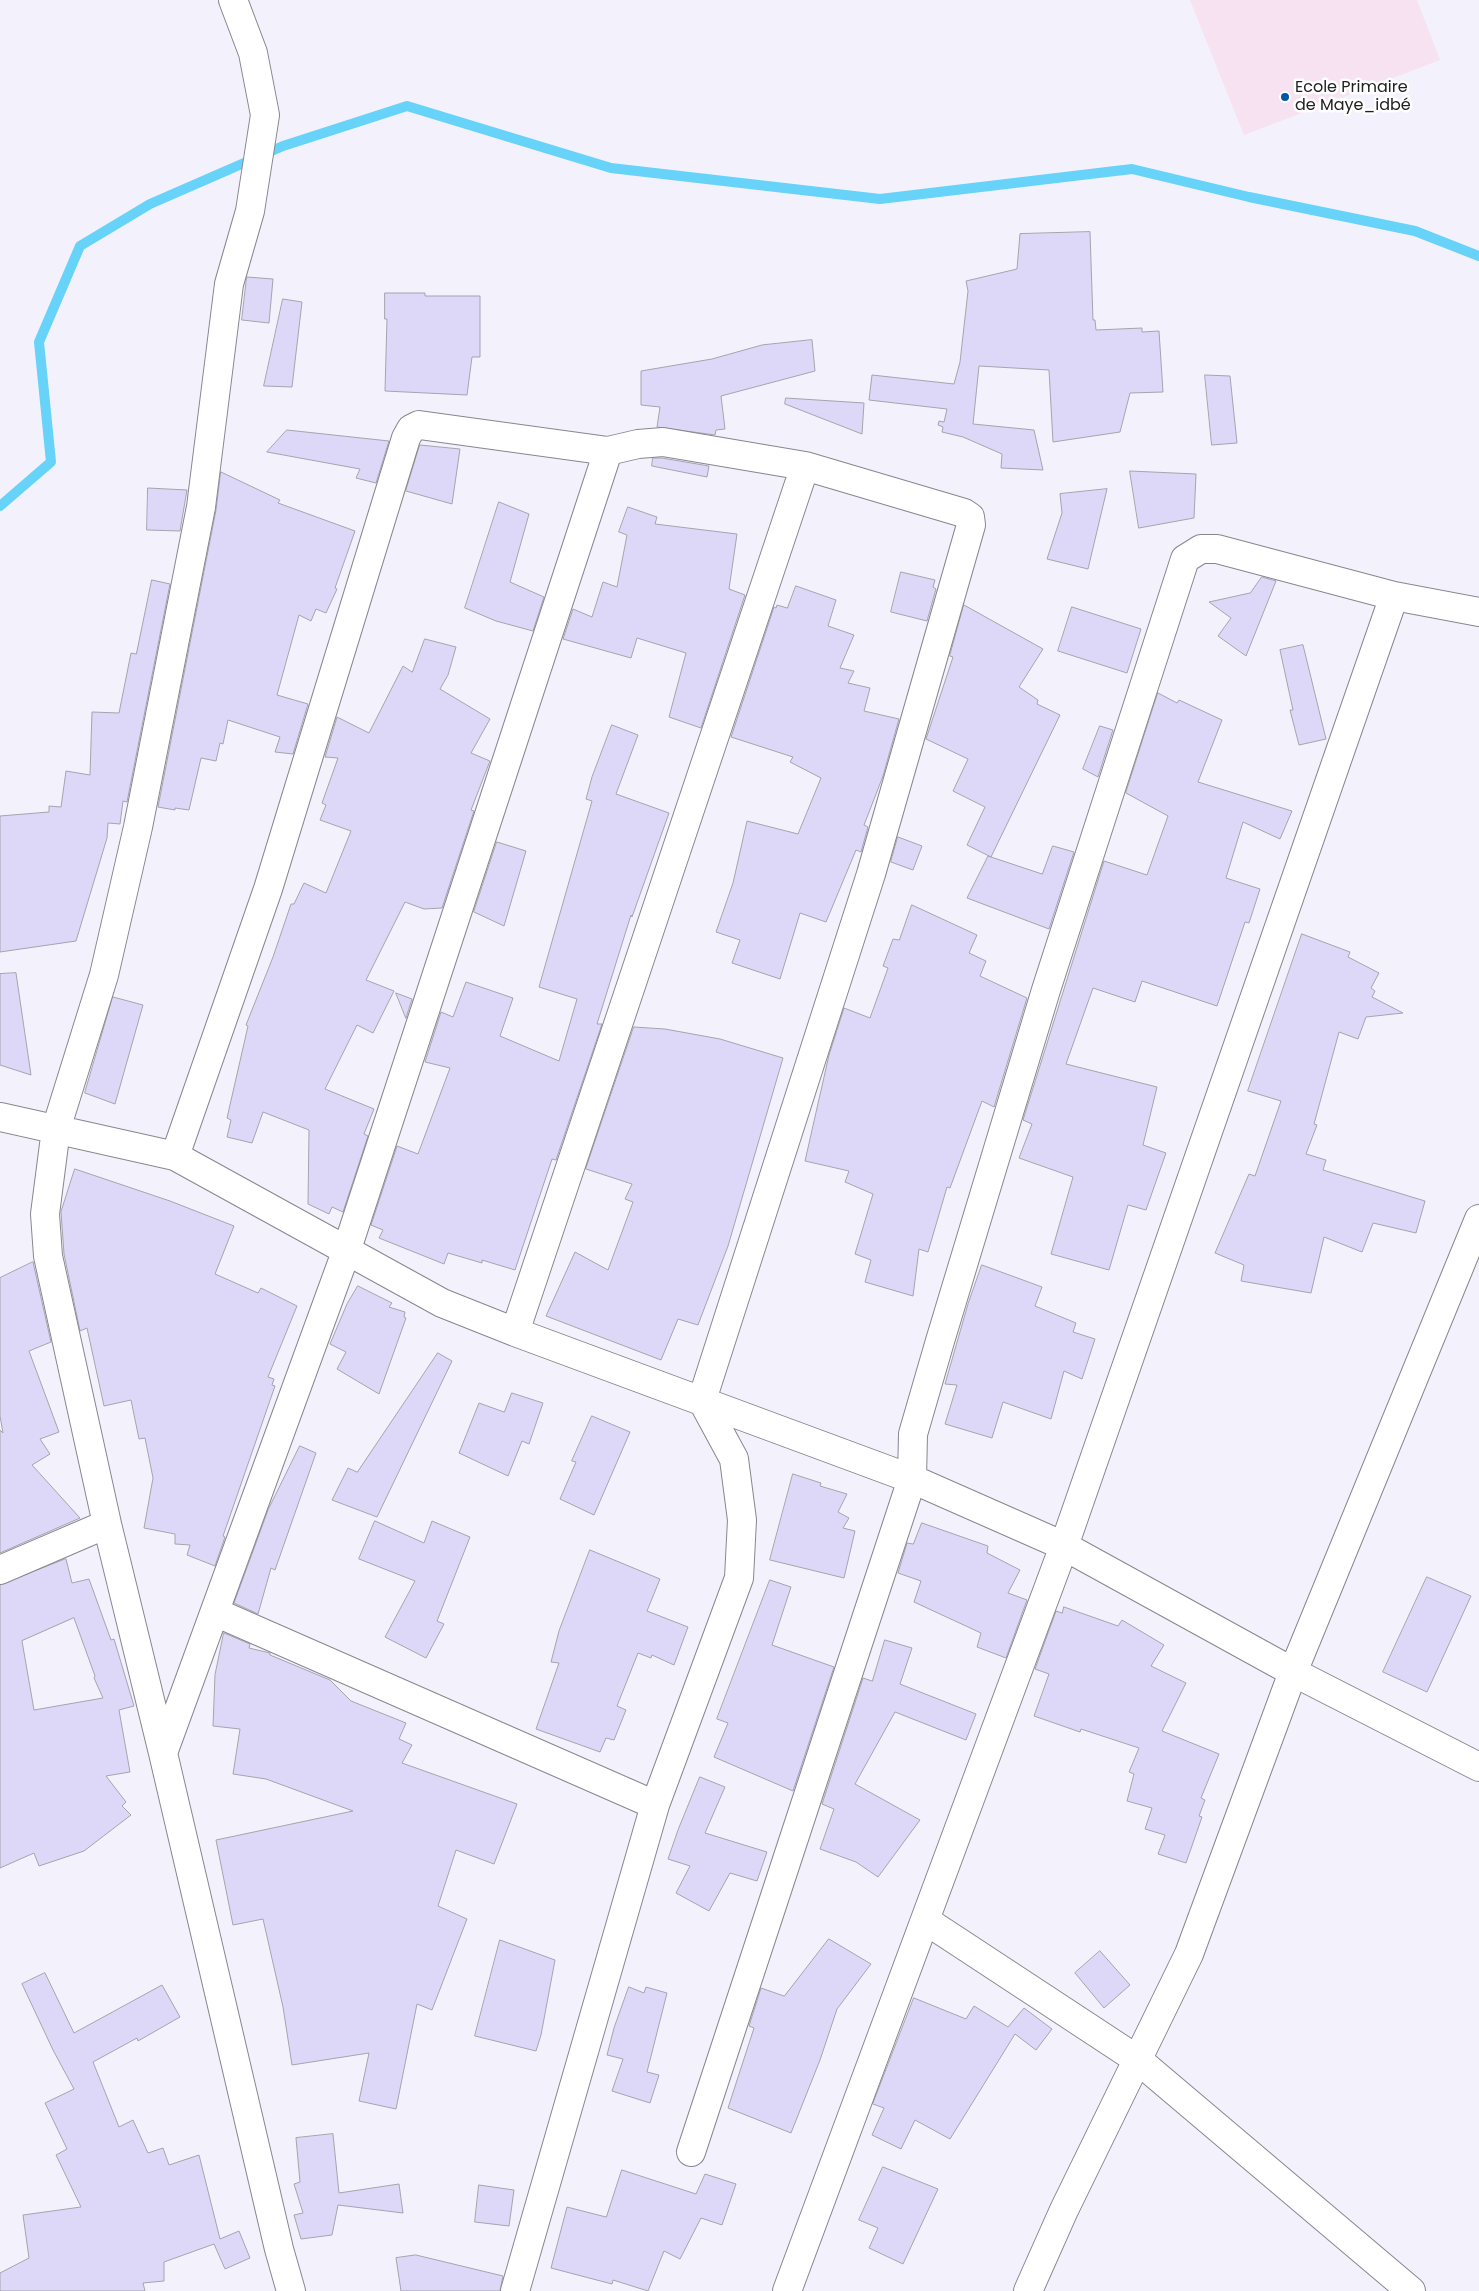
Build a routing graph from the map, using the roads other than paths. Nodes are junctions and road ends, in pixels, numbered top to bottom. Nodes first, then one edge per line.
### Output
1 (233, 0) edge
2 (608, 452) junction
3 (805, 466) junction
4 (1394, 596) junction
5 (1479, 612) edge
6 (0, 1117) edge
7 (56, 1129) junction
8 (176, 1156) junction
9 (1479, 1219) edge
10 (346, 1252) junction
11 (515, 1332) junction
12 (702, 1400) junction
13 (912, 1479) junction
14 (107, 1524) junction
15 (1064, 1546) junction
16 (0, 1570) edge
17 (215, 1612) junction
18 (1293, 1672) junction
19 (163, 1753) junction
20 (1479, 1767) edge
21 (655, 1805) junction
22 (925, 1920) junction
23 (1138, 2060) junction
24 (691, 2152) dead end
25 (291, 2291) edge
26 (515, 2291) edge
27 (787, 2291) edge
28 (1028, 2291) edge
29 (1411, 2291) edge

1 - 7 street
2 - 3 street
2 - 8 street
2 - 10 street
3 - 11 street
3 - 12 street
4 - 5 street
4 - 13 street
4 - 15 street
6 - 7 street
7 - 8 street
7 - 14 street
8 - 10 street
9 - 18 street
10 - 11 street
10 - 17 street
11 - 12 street
12 - 13 street
12 - 21 street
13 - 15 street
13 - 24 street
14 - 16 street
14 - 19 street
15 - 18 street
15 - 22 street
17 - 19 street
17 - 21 street
18 - 20 street
18 - 23 street
19 - 25 street
21 - 26 street
22 - 23 street
22 - 27 street
23 - 28 street
23 - 29 street

